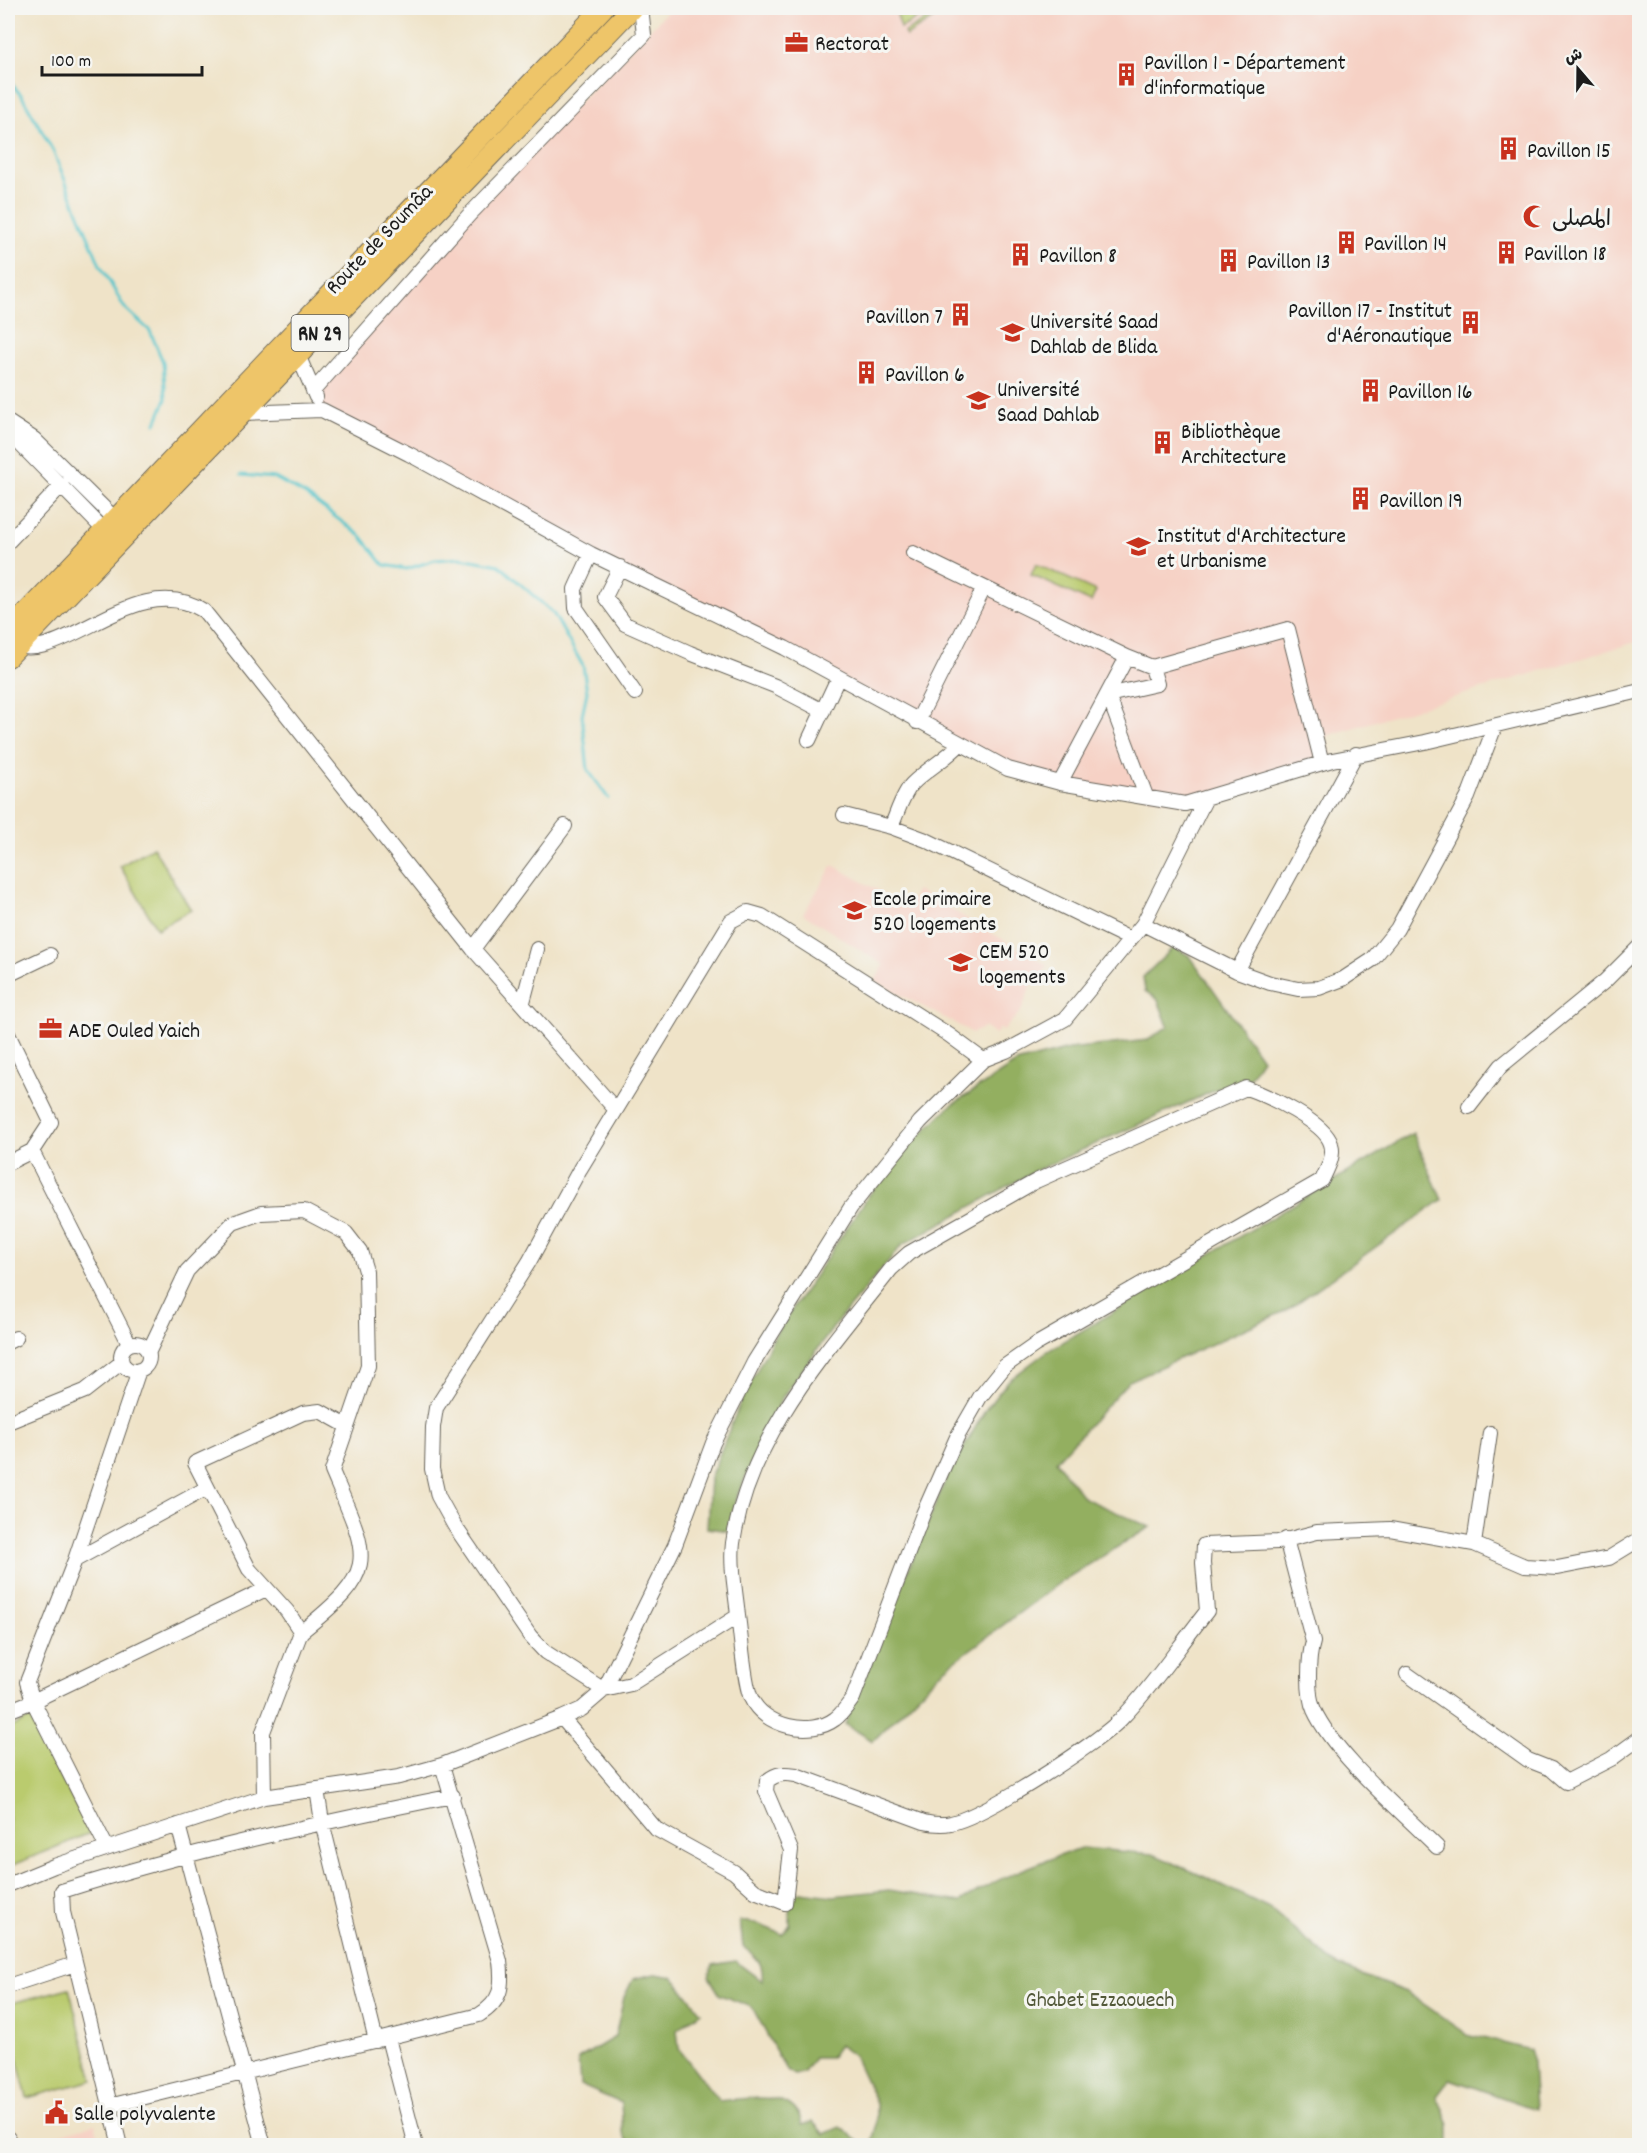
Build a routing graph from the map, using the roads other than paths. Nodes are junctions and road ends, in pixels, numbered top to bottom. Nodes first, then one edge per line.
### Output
1 (603, 8) edge
2 (634, 8) edge
3 (298, 355) junction
4 (314, 391) junction
5 (322, 410) junction
6 (242, 413) junction
7 (8, 422) edge
8 (17, 437) edge
9 (8, 454) edge
10 (62, 485) junction
11 (111, 526) junction
12 (8, 542) edge
13 (913, 553) dead end
14 (591, 554) junction
15 (620, 567) junction
16 (984, 588) junction
17 (10, 644) edge
18 (1127, 657) junction
19 (1152, 667) junction
20 (838, 678) junction
21 (1640, 691) edge
22 (635, 693) dead end
23 (1108, 695) junction
24 (823, 711) junction
25 (917, 722) junction
26 (1495, 726) junction
27 (809, 740) dead end
28 (960, 744) junction
29 (1356, 754) junction
30 (1322, 763) junction
31 (1060, 783) junction
32 (1146, 796) junction
33 (1205, 800) junction
34 (844, 815) dead end
35 (565, 826) dead end
36 (891, 827) junction
37 (1143, 924) junction
38 (1130, 939) junction
39 (1640, 946) edge
40 (474, 949) junction
41 (537, 949) dead end
42 (50, 955) dead end
43 (1237, 971) junction
44 (8, 975) edge
45 (523, 1002) junction
46 (8, 1034) edge
47 (984, 1060) junction
48 (1469, 1107) dead end
49 (616, 1110) junction
50 (32, 1151) junction
51 (8, 1162) edge
52 (129, 1343) junction
53 (148, 1351) junction
54 (122, 1362) junction
55 (140, 1370) junction
56 (8, 1422) edge
57 (347, 1426) junction
58 (1490, 1433) dead end
59 (207, 1488) junction
60 (1286, 1539) junction
61 (1640, 1539) edge
62 (1474, 1544) junction
63 (75, 1560) junction
64 (266, 1589) junction
65 (738, 1616) junction
66 (301, 1632) junction
67 (1407, 1674) dead end
68 (604, 1690) junction
69 (33, 1701) junction
70 (8, 1710) edge
71 (562, 1718) junction
72 (1640, 1738) edge
73 (442, 1765) junction
74 (317, 1788) junction
75 (453, 1796) junction
76 (264, 1797) junction
77 (322, 1822) junction
78 (178, 1825) junction
79 (1437, 1847) dead end
80 (107, 1848) junction
81 (186, 1857) junction
82 (54, 1866) junction
83 (8, 1885) edge
84 (62, 1891) junction
85 (75, 1964) junction
86 (8, 1986) edge
87 (382, 2039) junction
88 (244, 2074) junction
89 (109, 2106) junction
90 (8, 2138) edge
91 (9, 2145) edge
92 (120, 2145) edge
93 (264, 2145) edge
94 (416, 2145) edge

1 - 11 highway, Route de Soumâa / RN 29
2 - 3 highway, Route de Soumâa / RN 29
2 - 4 street
3 - 4 street
3 - 6 highway, Route de Soumâa / RN 29
4 - 5 street
5 - 6 street
5 - 14 street
6 - 17 highway, Route de Soumâa / RN 29
7 - 8 street
8 - 9 street
8 - 10 street
8 - 11 street
10 - 11 street
10 - 12 street
11 - 17 highway, Route de Soumâa / RN 29
13 - 16 street
14 - 15 street
14 - 22 street
15 - 20 street
15 - 24 street
16 - 18 street
16 - 25 street
17 - 40 street
18 - 19 street
18 - 23 street
19 - 23 street
19 - 30 street
20 - 24 street
20 - 25 street
21 - 26 street
23 - 31 street
23 - 32 street
24 - 27 street
25 - 28 street
26 - 29 street
26 - 43 street
28 - 31 street
28 - 36 street
29 - 30 street
29 - 43 street
30 - 33 street
31 - 32 street
32 - 33 street
33 - 37 street
34 - 36 street
35 - 40 street
36 - 38 street
37 - 38 street
37 - 43 street
38 - 47 street
39 - 48 street
40 - 45 street
41 - 45 street
42 - 44 street
45 - 49 street
46 - 50 street
47 - 49 street
47 - 68 street
49 - 68 street
50 - 51 street
50 - 52 street
52 - 53 street
52 - 54 street
53 - 55 street
53 - 57 street
54 - 55 street
54 - 56 street
55 - 63 street
57 - 59 street
57 - 66 street
58 - 62 street
59 - 63 street
59 - 64 street
60 - 62 street
60 - 71 street
60 - 79 street
61 - 62 street
63 - 69 street
64 - 66 street
64 - 69 street
65 - 65 street
65 - 68 street
66 - 76 street
67 - 72 street
68 - 71 street
69 - 70 street
69 - 80 street
71 - 73 street
73 - 74 street
73 - 75 street
74 - 76 street
74 - 77 street
75 - 77 street
75 - 87 street
76 - 78 street
77 - 81 street
77 - 87 street
78 - 80 street
78 - 81 street
80 - 82 street
81 - 84 street
81 - 88 street
82 - 83 street
82 - 84 street
84 - 85 street
85 - 86 street
85 - 89 street
87 - 88 street
87 - 94 street
88 - 89 street
88 - 93 street
89 - 92 street
90 - 91 street

